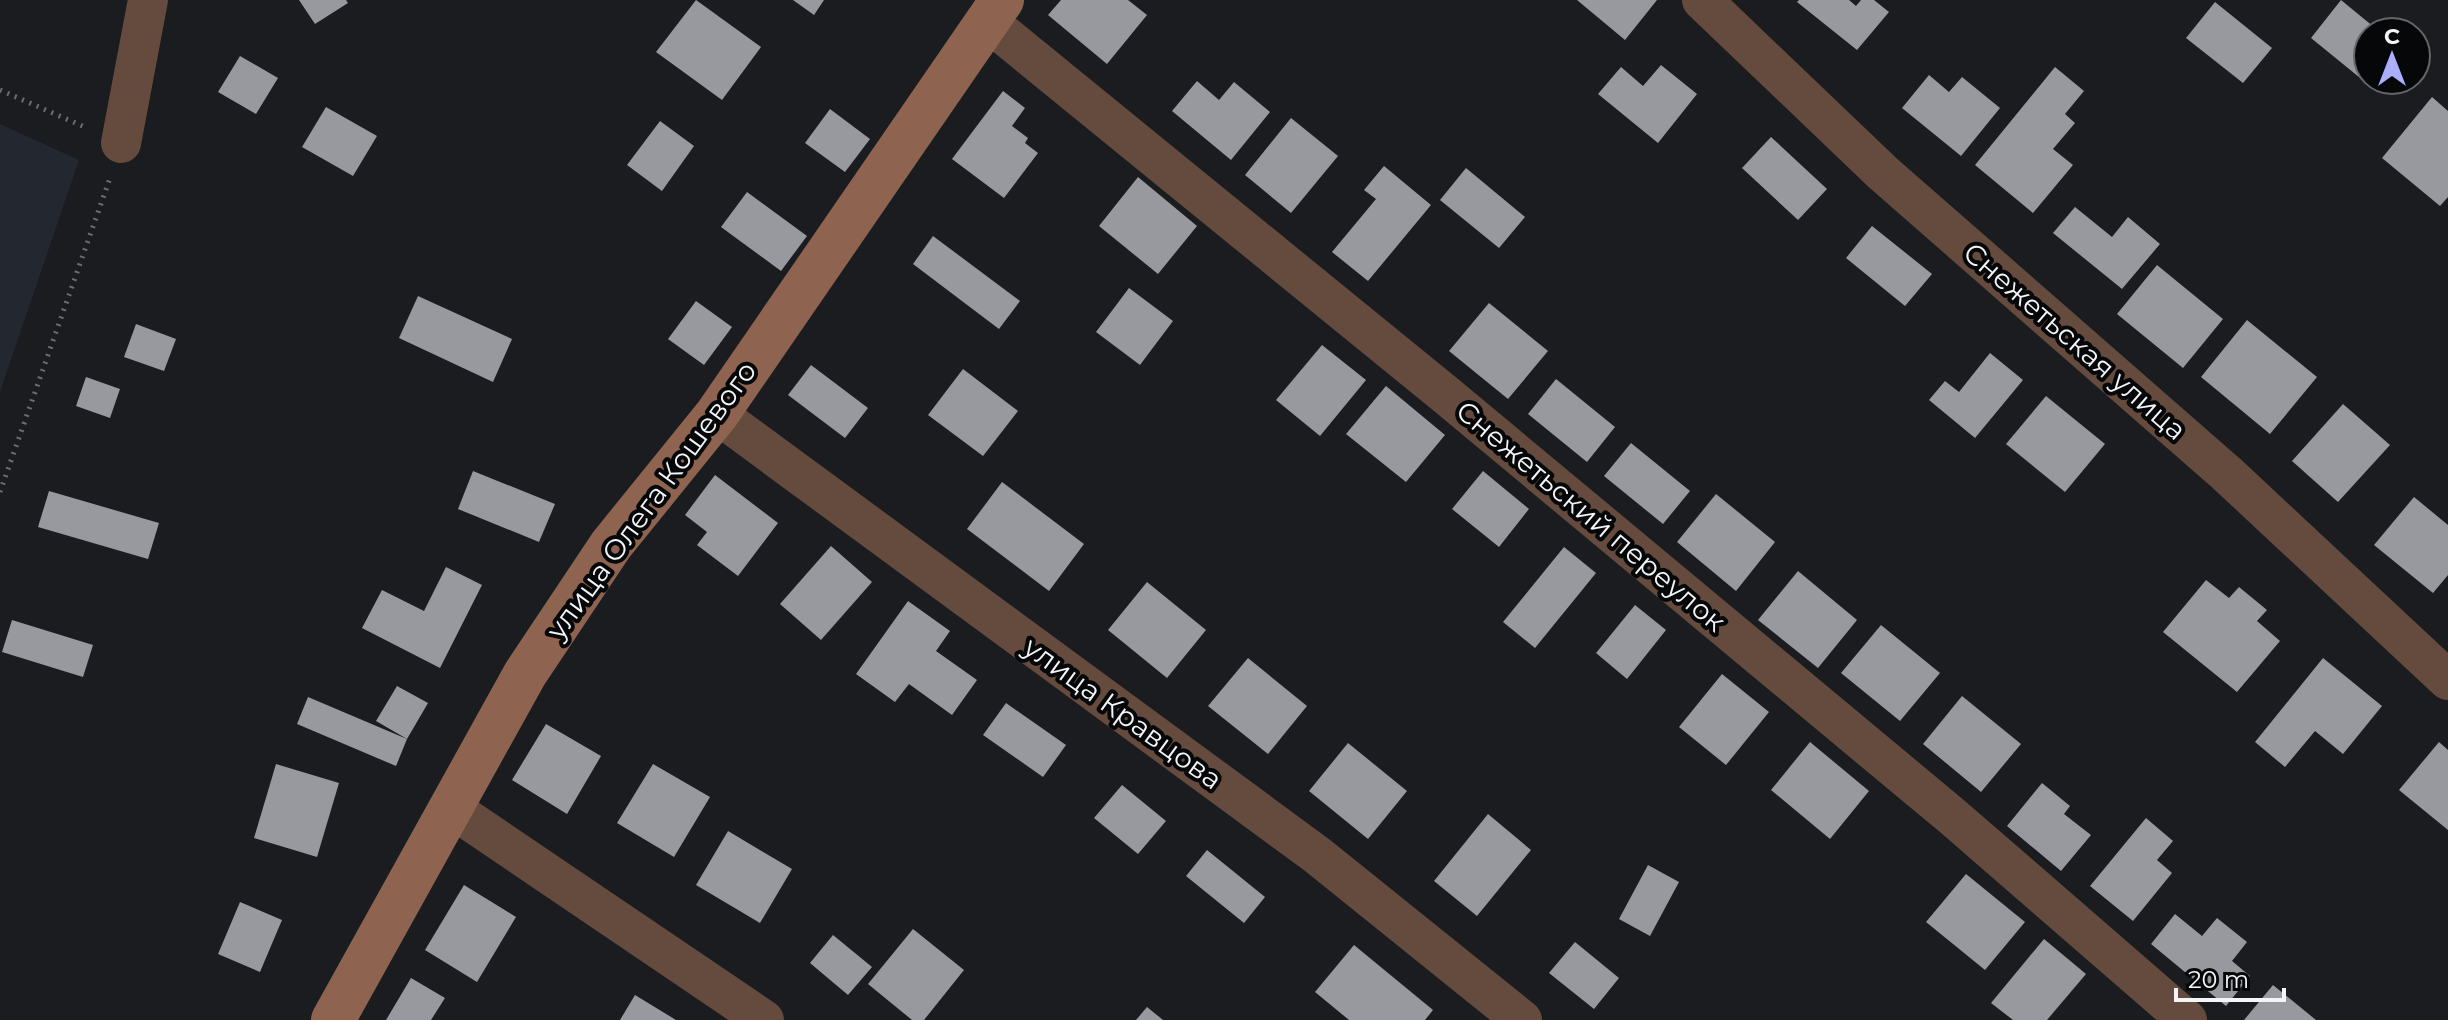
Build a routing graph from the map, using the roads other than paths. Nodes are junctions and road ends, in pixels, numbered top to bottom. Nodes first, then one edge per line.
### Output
1 (148, 0) edge
2 (1702, 0) edge
3 (995, 11) edge
4 (121, 143) road end
5 (717, 414) junction
6 (2448, 680) edge
7 (451, 808) junction
8 (333, 1020) edge
9 (764, 1020) edge
10 (1522, 1020) edge
11 (2187, 1020) edge

1 - 4 street
2 - 6 street, Снежетьская улица
3 - 5 street, улица Олега Кошевого
3 - 11 street, Снежетьский переулок
5 - 7 street, улица Олега Кошевого
5 - 10 street, улица Кравцова
7 - 8 street, улица Олега Кошевого
7 - 9 street

